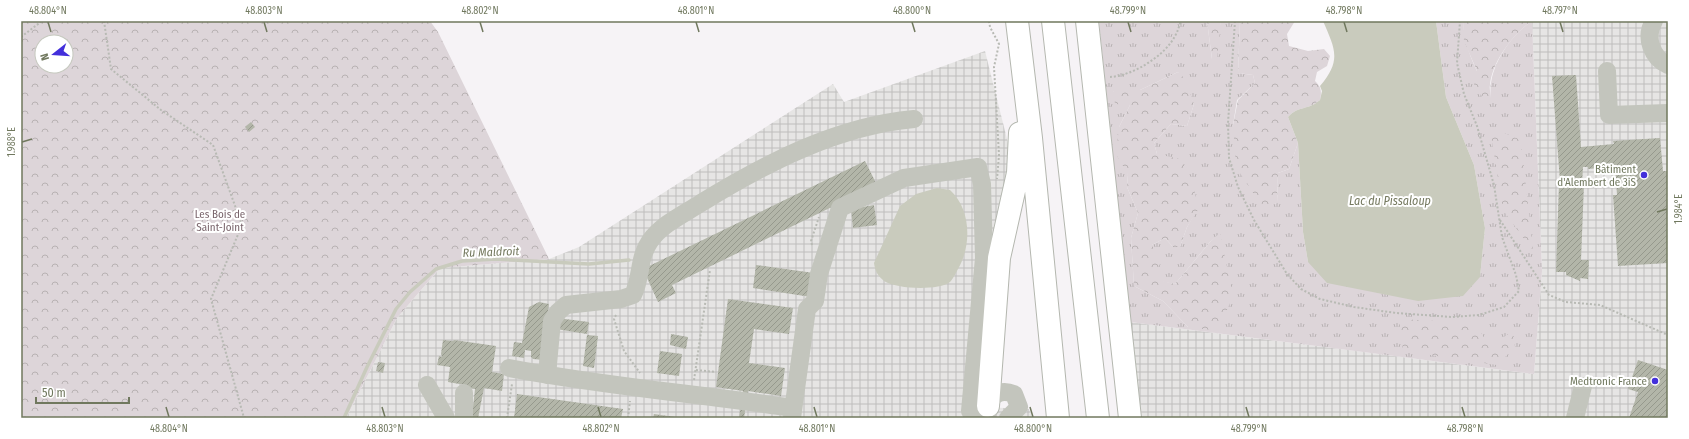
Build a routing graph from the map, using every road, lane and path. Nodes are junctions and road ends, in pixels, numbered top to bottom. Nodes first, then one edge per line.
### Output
1 (42, 21) edge
2 (104, 21) edge
3 (1017, 21) edge
4 (1053, 21) edge
5 (1181, 21) edge
6 (1235, 21) edge
7 (1460, 21) edge
8 (1654, 21) edge
9 (1087, 26) edge
10 (21, 37) edge
11 (1668, 66) edge
12 (1607, 71) dead end
13 (1024, 73) junction
14 (1093, 78) junction
15 (1668, 112) edge
16 (914, 119) dead end
17 (1499, 218) junction
18 (710, 270) dead end
19 (621, 314) dead end
20 (1668, 335) edge
21 (512, 369) joint
22 (696, 370) junction
23 (716, 372) dead end
24 (547, 375) junction
25 (642, 376) dead end
26 (428, 385) dead end
27 (1583, 386) dead end
28 (464, 393) dead end
29 (693, 394) junction
30 (793, 413) edge
31 (988, 413) edge
32 (244, 418) edge
33 (446, 418) edge
34 (464, 418) edge
35 (507, 418) edge
36 (1008, 418) edge
37 (1058, 418) edge
38 (1098, 418) edge
39 (1130, 418) edge
40 (1575, 418) edge

1 - 10 path
2 - 32 path
3 - 13 highway
4 - 38 highway
5 - 14 path
6 - 17 path
7 - 17 path
8 - 11 street
9 - 14 highway
12 - 15 street
13 - 31 highway
13 - 37 highway
14 - 39 highway
16 - 24 street
17 - 20 path
18 - 22 path
19 - 25 path
21 - 24 street
21 - 35 path
22 - 23 path
22 - 29 path
24 - 29 street
26 - 33 street
27 - 40 street
28 - 34 street
29 - 30 street
30 - 31 street
31 - 36 street

